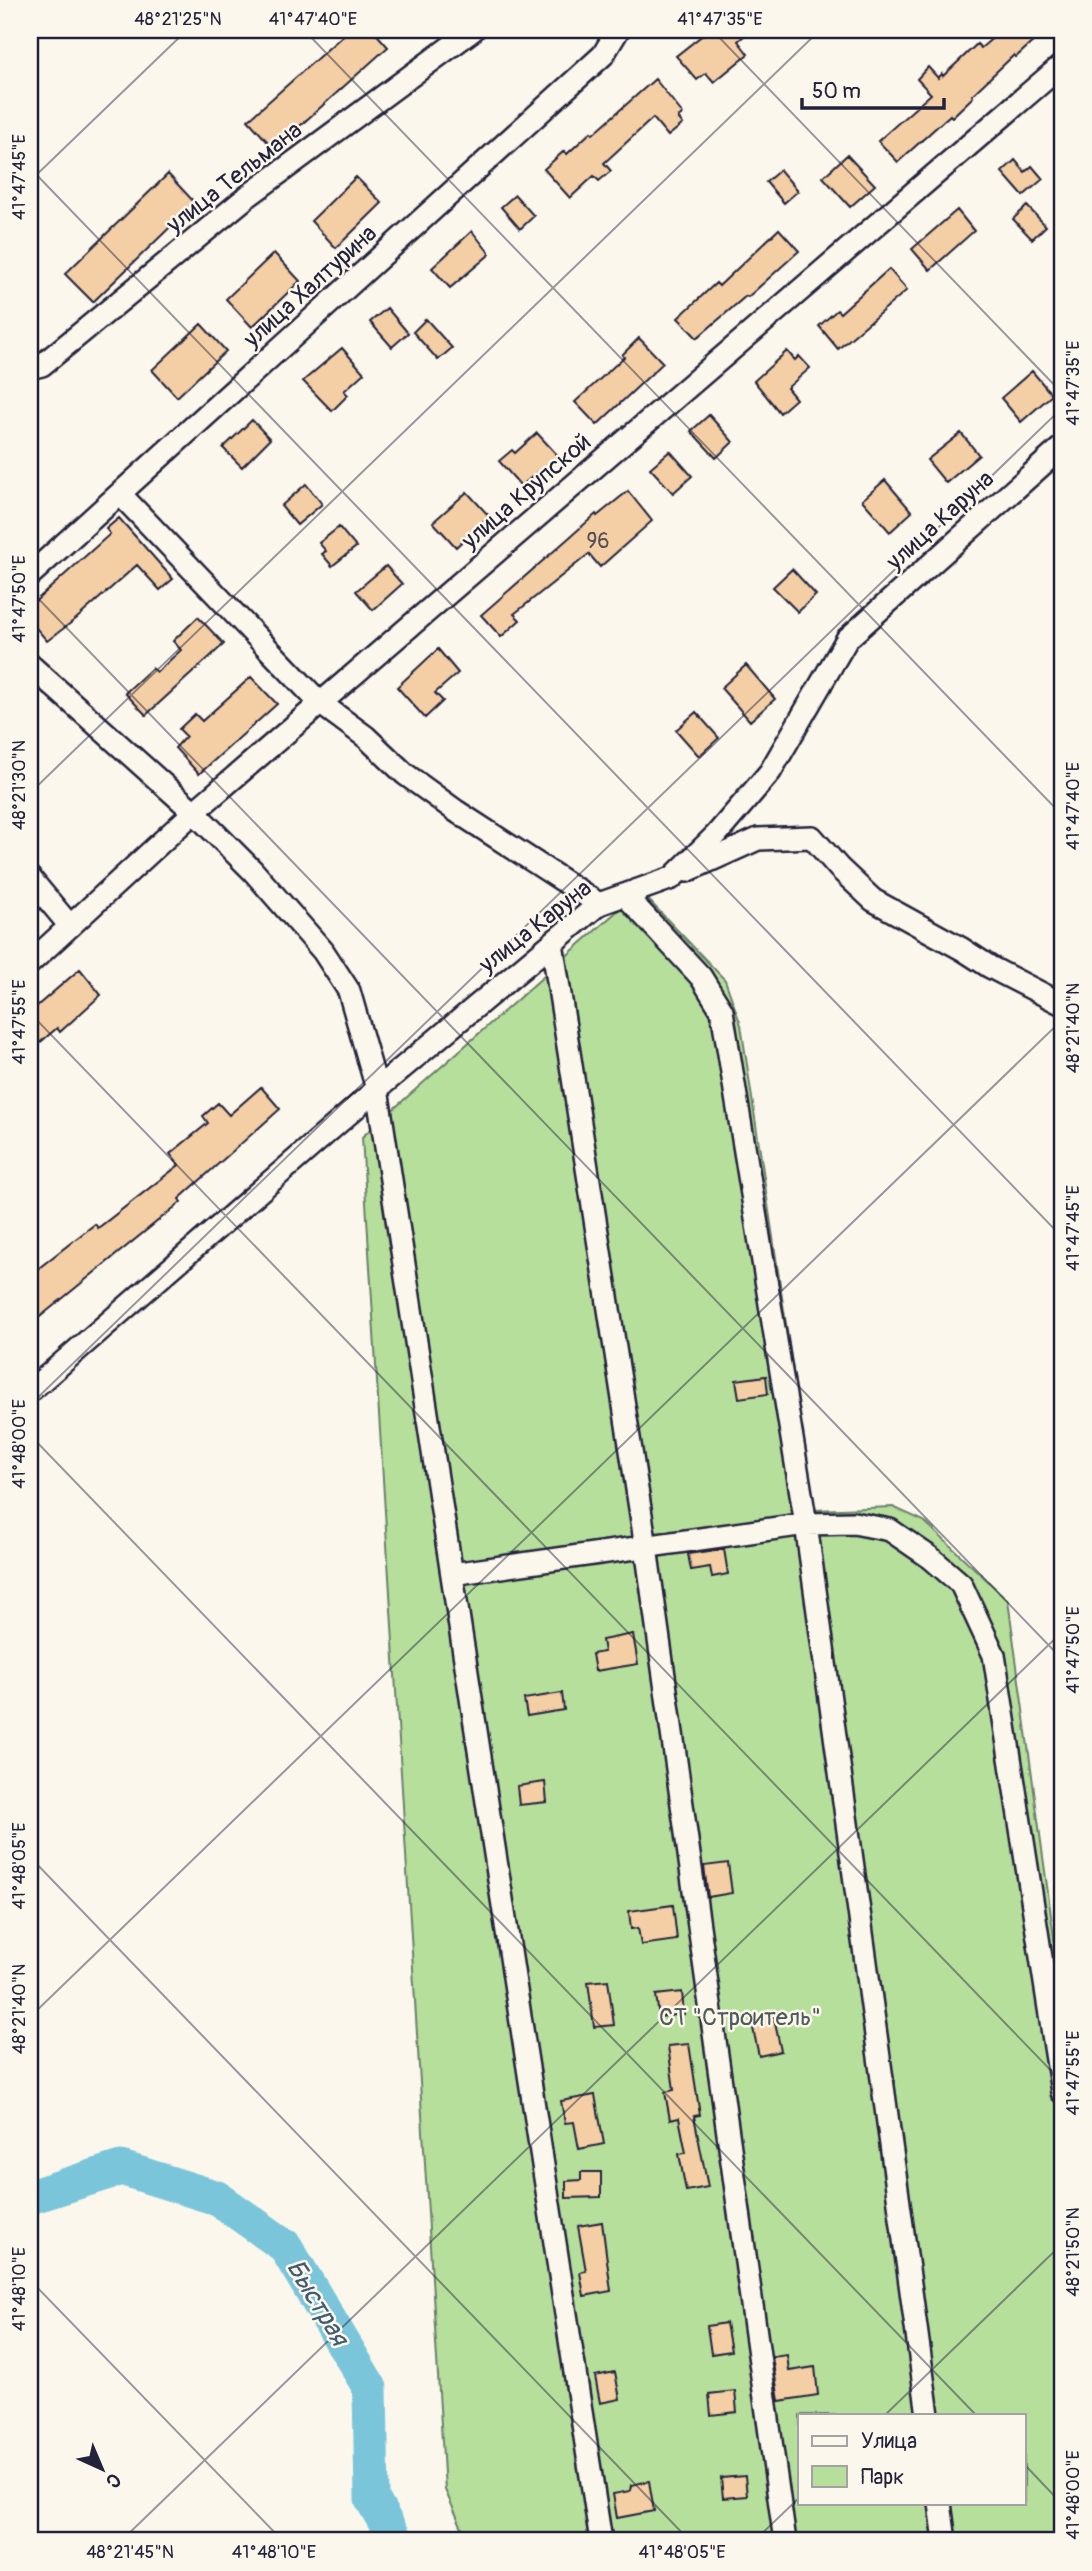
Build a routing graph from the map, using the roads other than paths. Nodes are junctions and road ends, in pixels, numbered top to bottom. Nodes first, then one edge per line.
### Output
1 (473, 30) edge
2 (618, 30) edge
3 (1062, 65) edge
4 (30, 368) edge
5 (1062, 447) edge
6 (121, 495) junction
7 (30, 575) edge
8 (30, 665) edge
9 (320, 703) junction
10 (194, 811) junction
11 (30, 878) edge
12 (672, 878) junction
13 (625, 895) junction
14 (599, 904) junction
15 (70, 926) junction
16 (552, 943) junction
17 (30, 963) edge
18 (1062, 1004) edge
19 (377, 1089) junction
20 (30, 1391) edge
21 (806, 1524) junction
22 (646, 1547) junction
23 (452, 1574) junction
24 (1058, 2040) edge
25 (1062, 2092) edge
26 (928, 2414) edge
27 (940, 2504) edge
28 (601, 2541) edge
29 (785, 2541) edge
30 (945, 2541) edge

1 - 4 street, улица Тельмана
2 - 6 street, улица Халтурина
3 - 9 street, улица Крупской
5 - 12 street, улица Каруна
6 - 7 street, улица Халтурина
6 - 9 street
8 - 10 street
9 - 10 street, улица Крупской
9 - 14 street
10 - 15 street, улица Крупской
10 - 19 street
11 - 15 street
12 - 13 street, улица Каруна
12 - 18 street
13 - 14 street, улица Каруна
13 - 21 street
14 - 16 street, улица Каруна
15 - 17 street, улица Крупской
16 - 19 street, улица Каруна
16 - 22 street
19 - 20 street, улица Каруна
19 - 23 street
21 - 22 street
21 - 24 street
21 - 26 street
22 - 23 street
22 - 29 street
23 - 28 street
24 - 25 street
27 - 30 street

